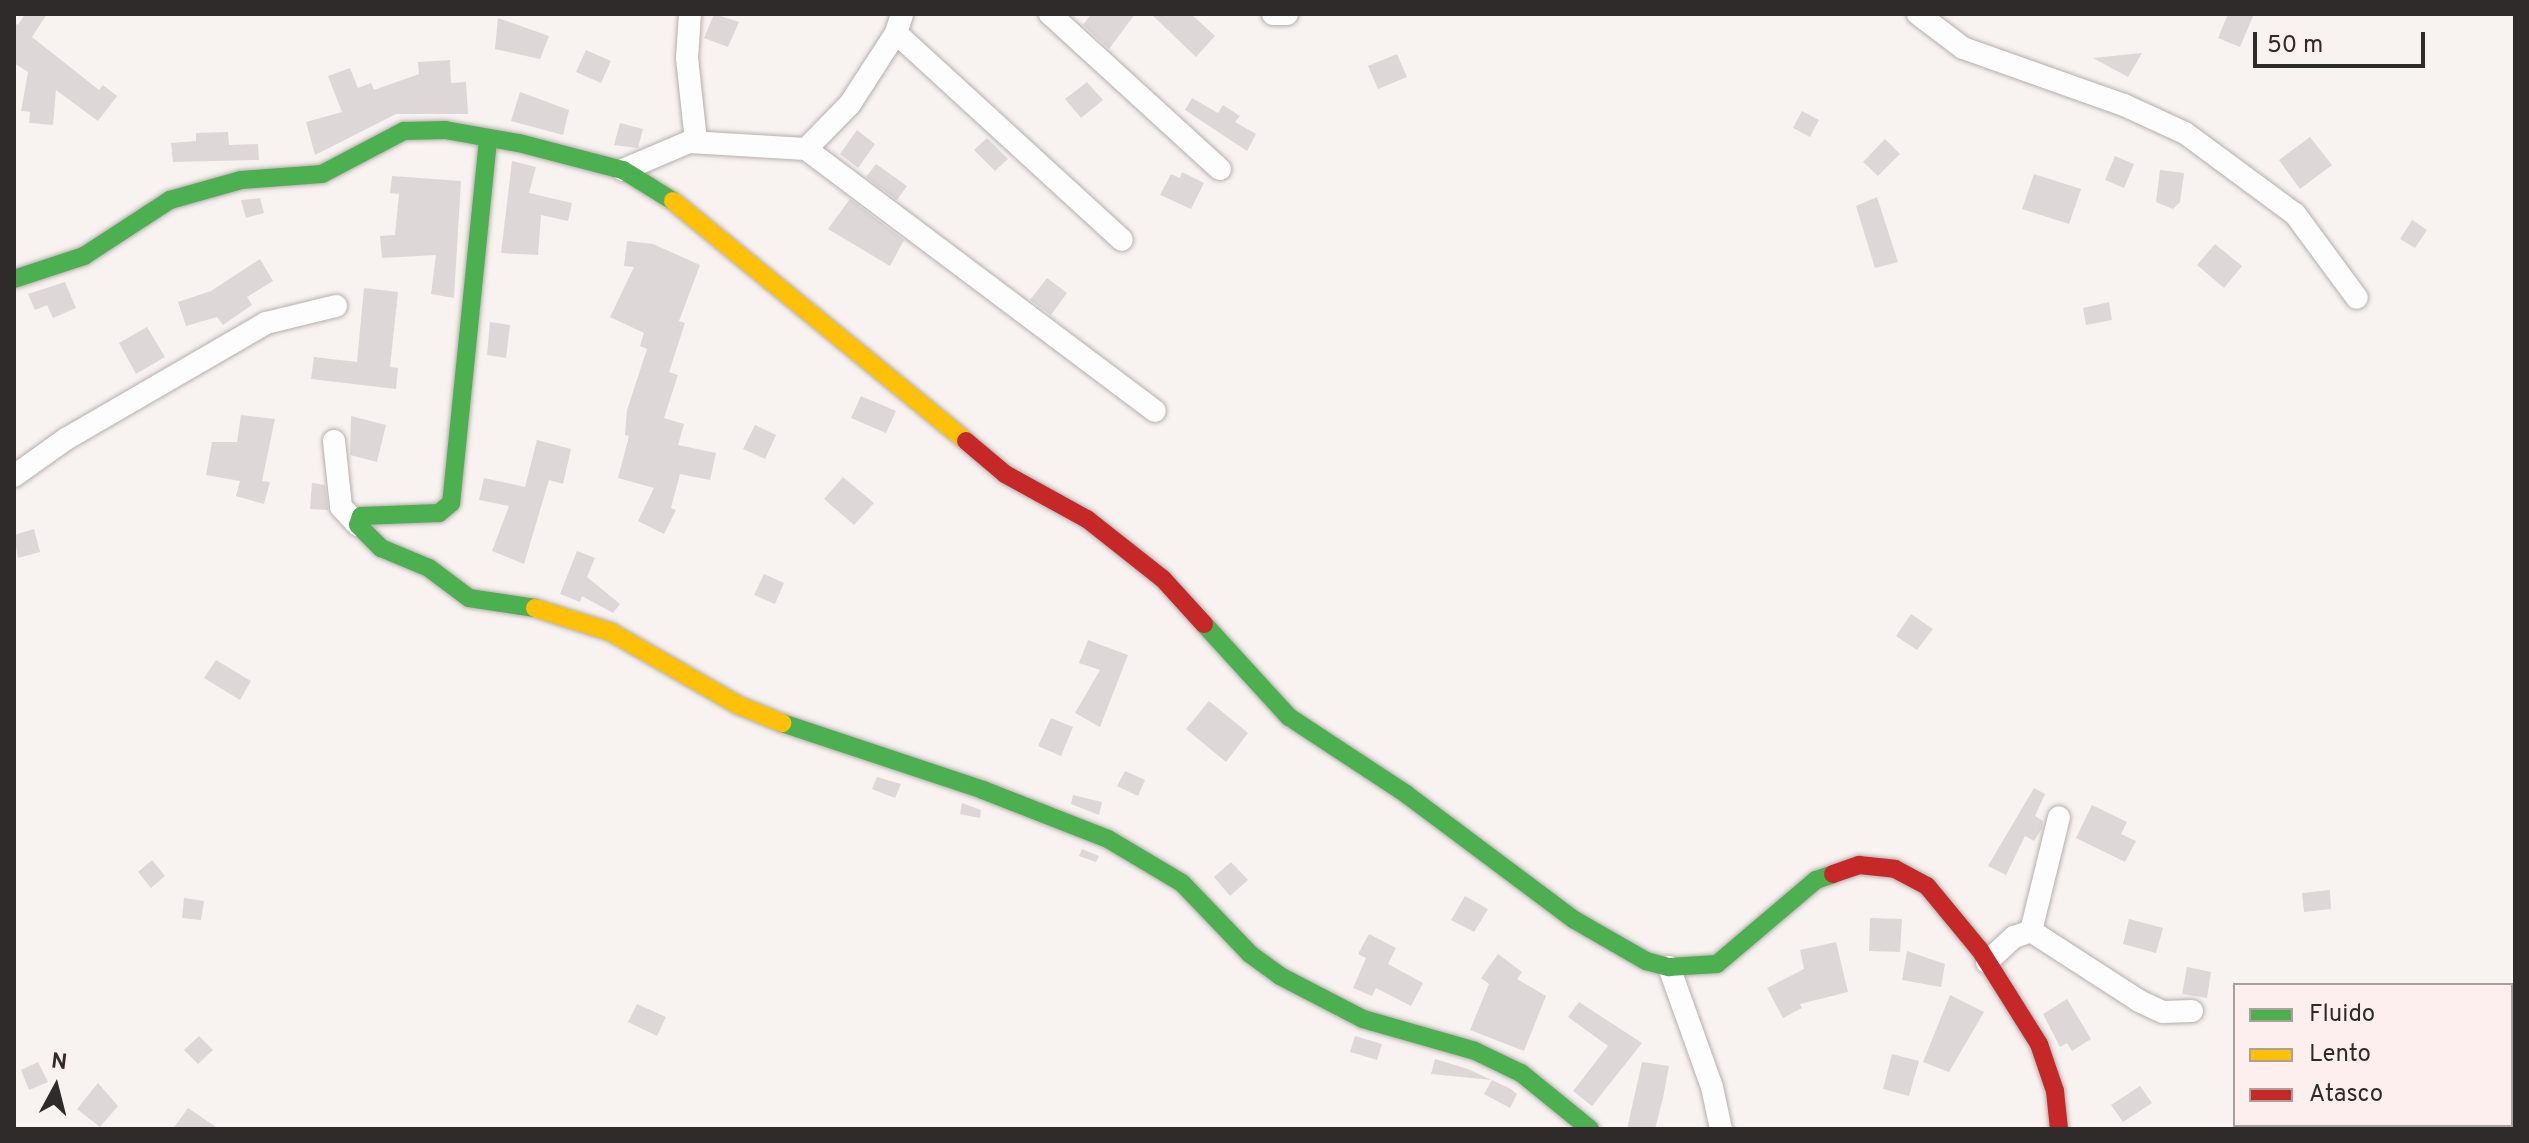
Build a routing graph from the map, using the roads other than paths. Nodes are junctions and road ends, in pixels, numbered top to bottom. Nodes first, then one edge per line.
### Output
1 (667, 14) edge
2 (1050, 14) edge
3 (1273, 14) edge
4 (1287, 14) edge
5 (1918, 14) edge
6 (690, 19) edge
7 (899, 24) edge
8 (488, 140) junction
9 (696, 141) junction
10 (806, 149) junction
11 (1220, 169) dead end
12 (623, 170) junction
13 (1122, 240) dead end
14 (14, 279) edge
15 (2357, 298) dead end
16 (336, 306) dead end
17 (1155, 411) dead end
18 (334, 441) dead end
19 (14, 476) edge
20 (358, 525) junction
21 (2059, 817) dead end
22 (2031, 931) junction
23 (1987, 962) junction
24 (1669, 967) junction
25 (2192, 1011) dead end
26 (1590, 1129) edge
27 (1721, 1129) edge
28 (2059, 1129) edge

1 - 6 street
2 - 11 street
3 - 4 street
5 - 15 street
6 - 9 street
7 - 10 street
7 - 13 street
8 - 12 street
8 - 14 street
8 - 20 street
9 - 10 street
9 - 12 street
10 - 17 street
12 - 24 street
16 - 19 street
18 - 20 street
20 - 26 street
21 - 22 street
22 - 23 street
22 - 25 street
23 - 24 street
23 - 28 street
24 - 27 street

